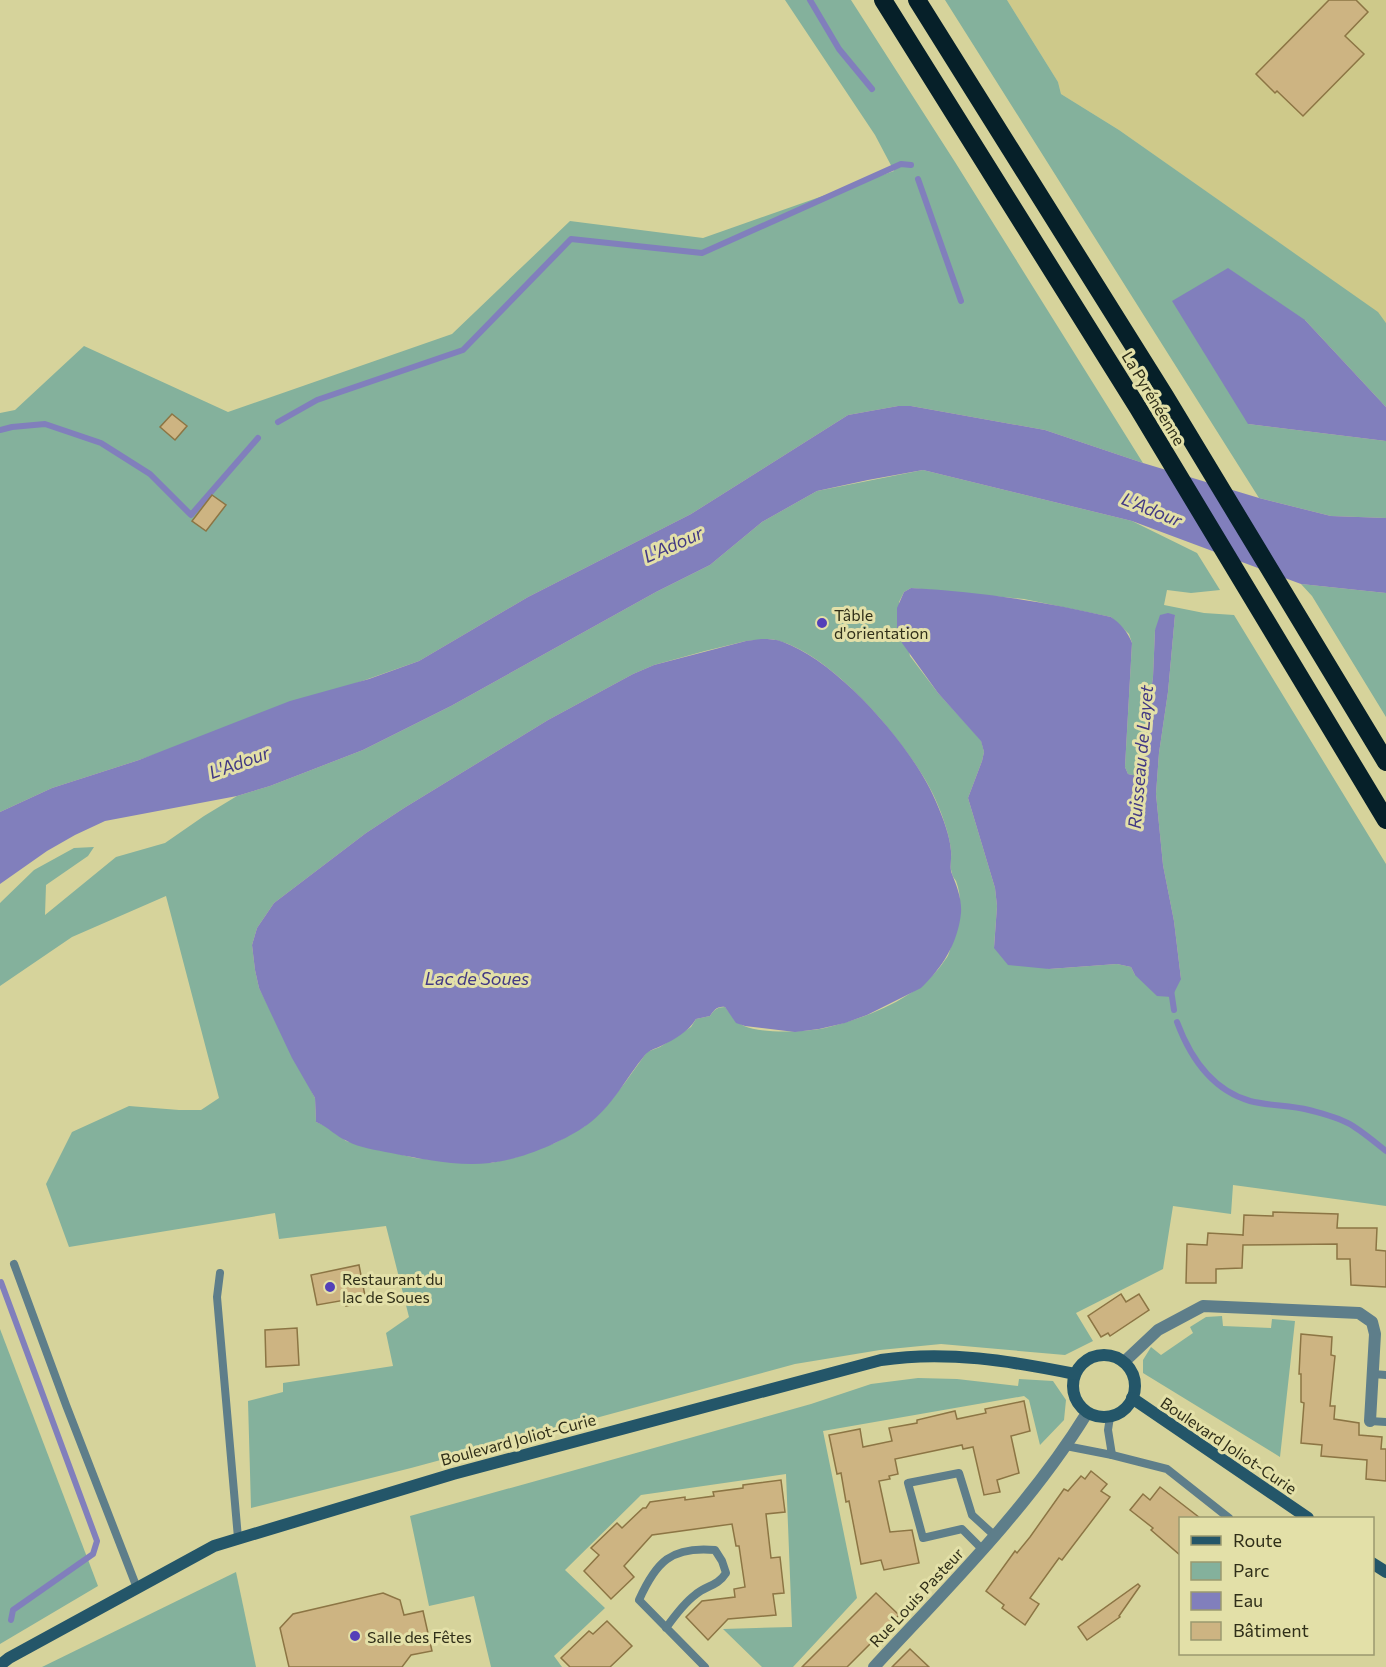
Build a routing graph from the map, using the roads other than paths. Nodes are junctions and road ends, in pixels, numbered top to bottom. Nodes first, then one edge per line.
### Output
1 (883, 0) edge
2 (917, 0) edge
3 (1386, 762) edge
4 (1386, 820) edge
5 (14, 1264) dead end
6 (220, 1274) dead end
7 (1124, 1362) junction
8 (1075, 1374) junction
9 (1373, 1374) junction
10 (1386, 1375) edge
11 (1132, 1398) junction
12 (1087, 1413) junction
13 (1110, 1417) junction
14 (1370, 1421) joint
15 (1386, 1422) edge
16 (1066, 1446) junction
17 (1112, 1455) junction
18 (1228, 1517) edge
19 (1307, 1517) edge
20 (995, 1536) junction
21 (238, 1538) junction
22 (983, 1550) junction
23 (137, 1588) junction
24 (666, 1628) junction
25 (0, 1665) edge
26 (705, 1667) edge
27 (874, 1667) edge

1 - 4 highway, La Pyrénéenne
2 - 3 highway, La Pyrénéenne
5 - 23 lane
6 - 21 lane
7 - 8 main road
7 - 9 street
7 - 11 main road
8 - 12 main road
8 - 21 main road, Boulevard Joliot-Curie
9 - 10 lane
9 - 14 street
11 - 13 main road
11 - 19 main road, Boulevard Joliot-Curie
12 - 13 main road
12 - 16 street, Rue Louis Pasteur
13 - 17 lane
14 - 15 lane
16 - 17 lane
16 - 20 street, Rue Louis Pasteur
17 - 18 lane
20 - 22 street, Rue Louis Pasteur
20 - 22 lane, Rue Louis Pasteur
21 - 23 main road, Boulevard Joliot-Curie
22 - 27 street, Rue Louis Pasteur
23 - 25 main road, Boulevard Joliot-Curie
24 - 24 lane
24 - 26 lane

